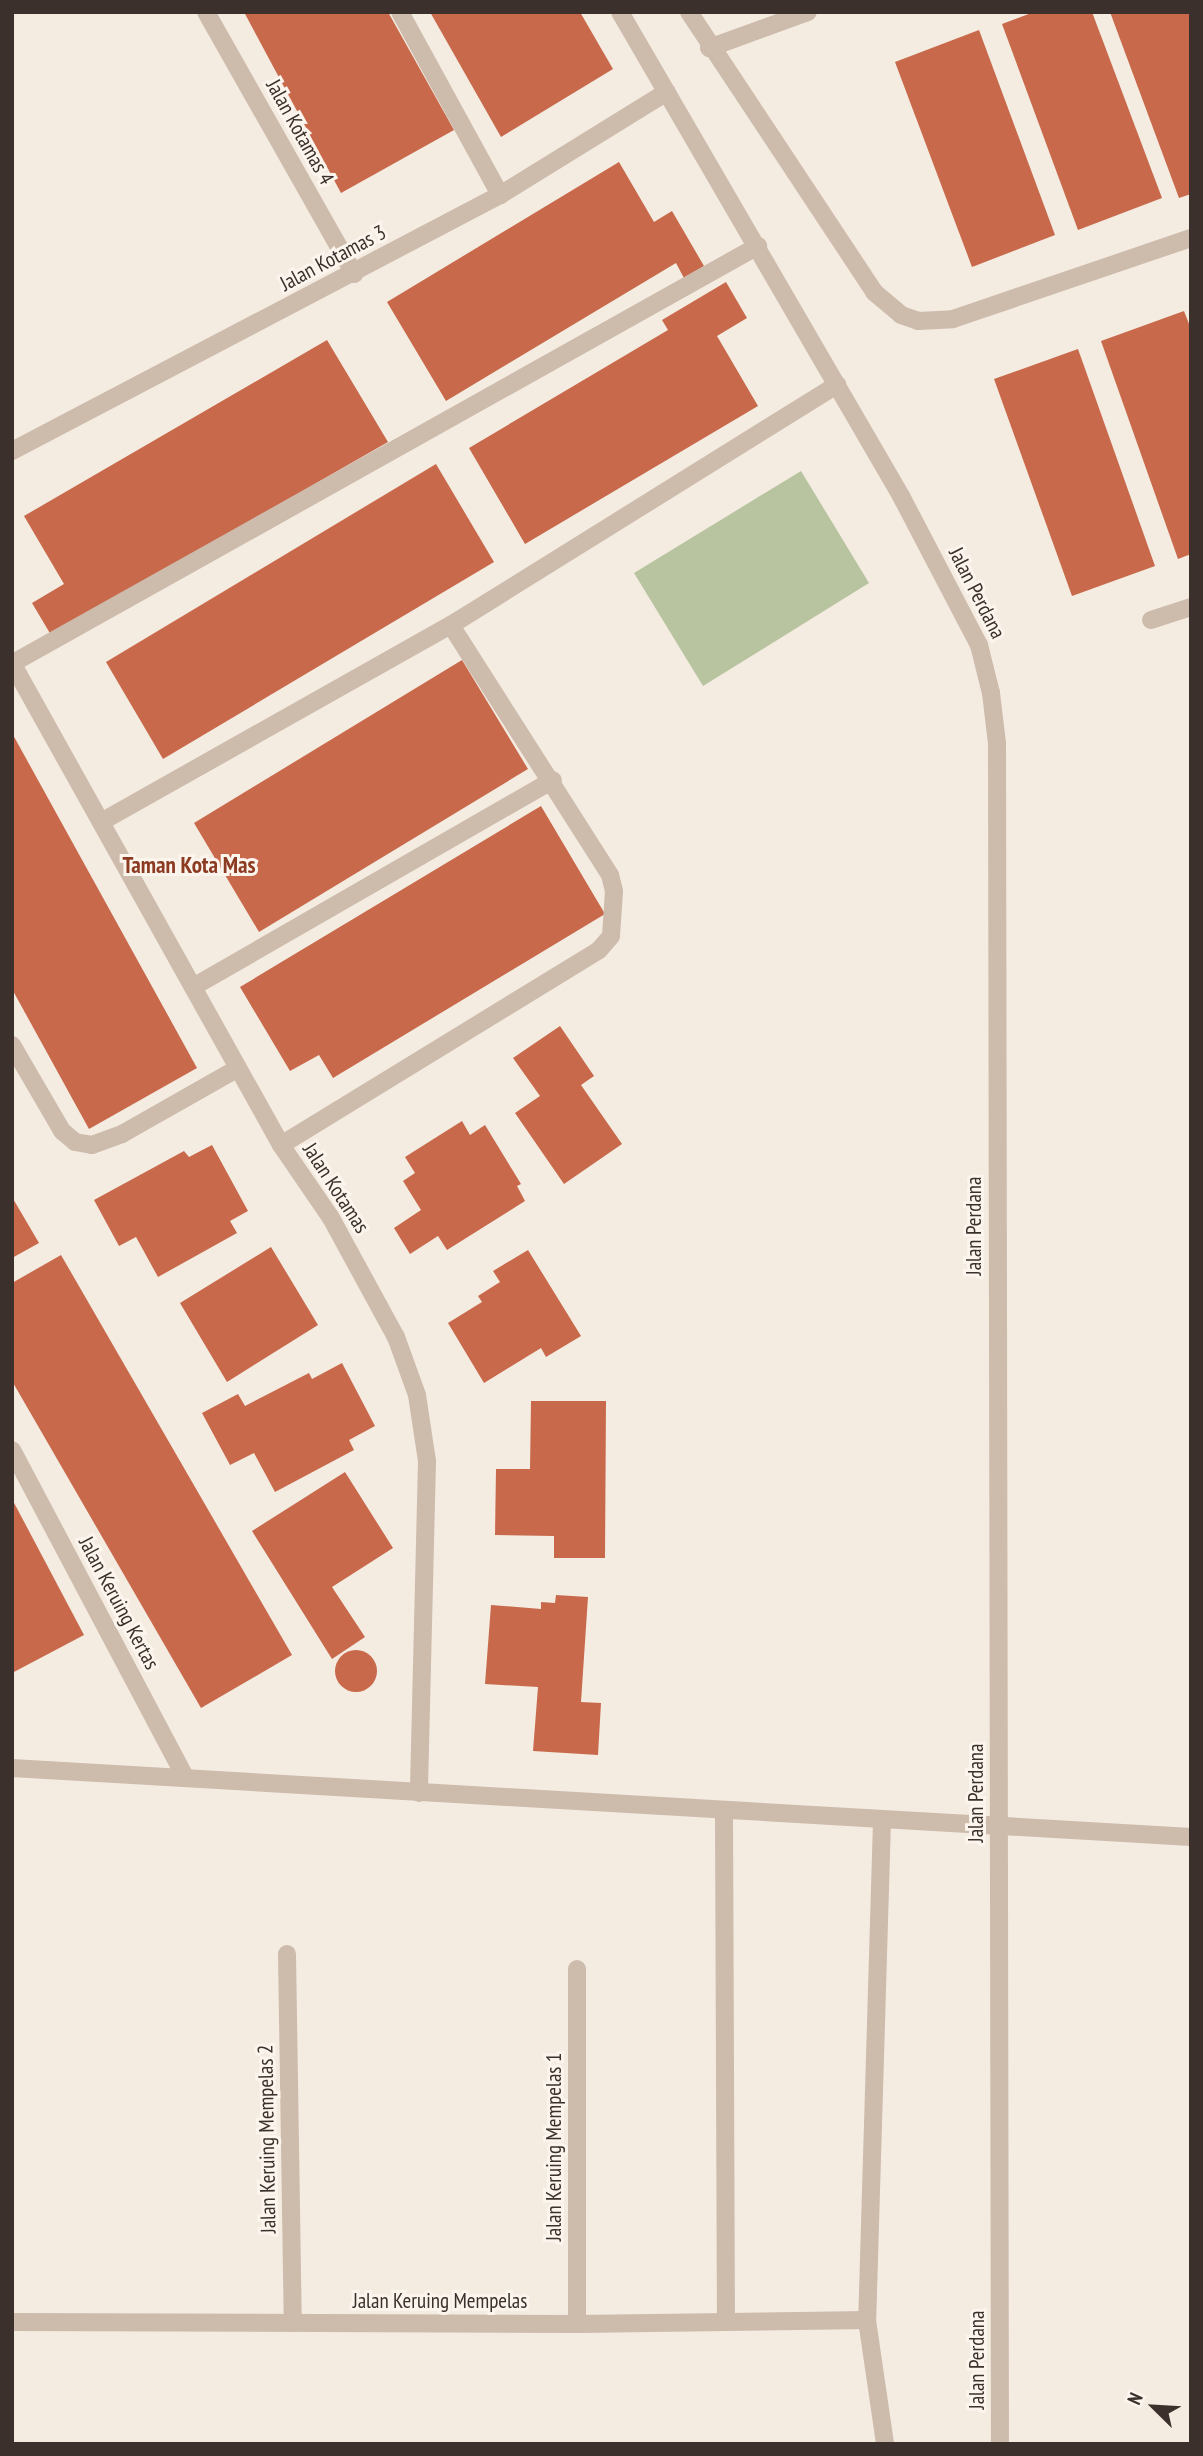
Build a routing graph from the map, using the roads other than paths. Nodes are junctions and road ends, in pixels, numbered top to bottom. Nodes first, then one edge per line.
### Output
1 (206, 12) edge
2 (401, 12) edge
3 (620, 12) edge
4 (689, 12) edge
5 (808, 12) edge
6 (709, 48) junction
7 (667, 92) junction
8 (500, 195) junction
9 (1191, 238) edge
10 (758, 246) junction
11 (354, 274) junction
12 (837, 385) junction
13 (12, 451) edge
14 (1191, 607) edge
15 (1151, 620) dead end
16 (451, 625) junction
17 (12, 663) edge
18 (553, 780) junction
19 (101, 822) junction
20 (193, 987) junction
21 (12, 1045) edge
22 (238, 1068) junction
23 (281, 1145) junction
24 (12, 1450) edge
25 (12, 1768) edge
26 (186, 1778) junction
27 (419, 1793) junction
28 (724, 1811) junction
29 (882, 1821) junction
30 (999, 1827) junction
31 (1191, 1837) edge
32 (287, 1954) dead end
33 (577, 1969) dead end
34 (867, 2320) junction
35 (12, 2322) edge
36 (726, 2322) junction
37 (293, 2323) junction
38 (577, 2324) junction
39 (885, 2444) edge
40 (1000, 2444) edge

1 - 11 street, Jalan Kotamas 4
2 - 8 street
3 - 7 street, Jalan Perdana
4 - 6 street
5 - 6 street
6 - 9 street
7 - 8 street, Jalan Kotamas 3
7 - 10 street, Jalan Perdana
8 - 11 street, Jalan Kotamas 3
10 - 12 street, Jalan Perdana
10 - 17 street
11 - 13 street, Jalan Kotamas 3
12 - 16 street
12 - 30 street, Jalan Perdana
14 - 15 street
16 - 18 street
16 - 19 street
17 - 19 street, Jalan Kotamas
18 - 20 street
18 - 23 street
19 - 20 street, Jalan Kotamas
20 - 22 street, Jalan Kotamas
21 - 22 street
22 - 23 street, Jalan Kotamas
23 - 27 street, Jalan Kotamas
24 - 26 street, Jalan Keruing Kertas
25 - 26 street
26 - 27 street
27 - 28 street
28 - 29 street
28 - 36 street
29 - 30 street
29 - 34 street
30 - 31 street
30 - 40 street, Jalan Perdana
32 - 37 street, Jalan Keruing Mempelas 2
33 - 38 street, Jalan Keruing Mempelas 1
34 - 36 street, Jalan Keruing Mempelas
34 - 39 street
35 - 37 street, Jalan Keruing Mempelas
36 - 38 street, Jalan Keruing Mempelas
37 - 38 street, Jalan Keruing Mempelas

